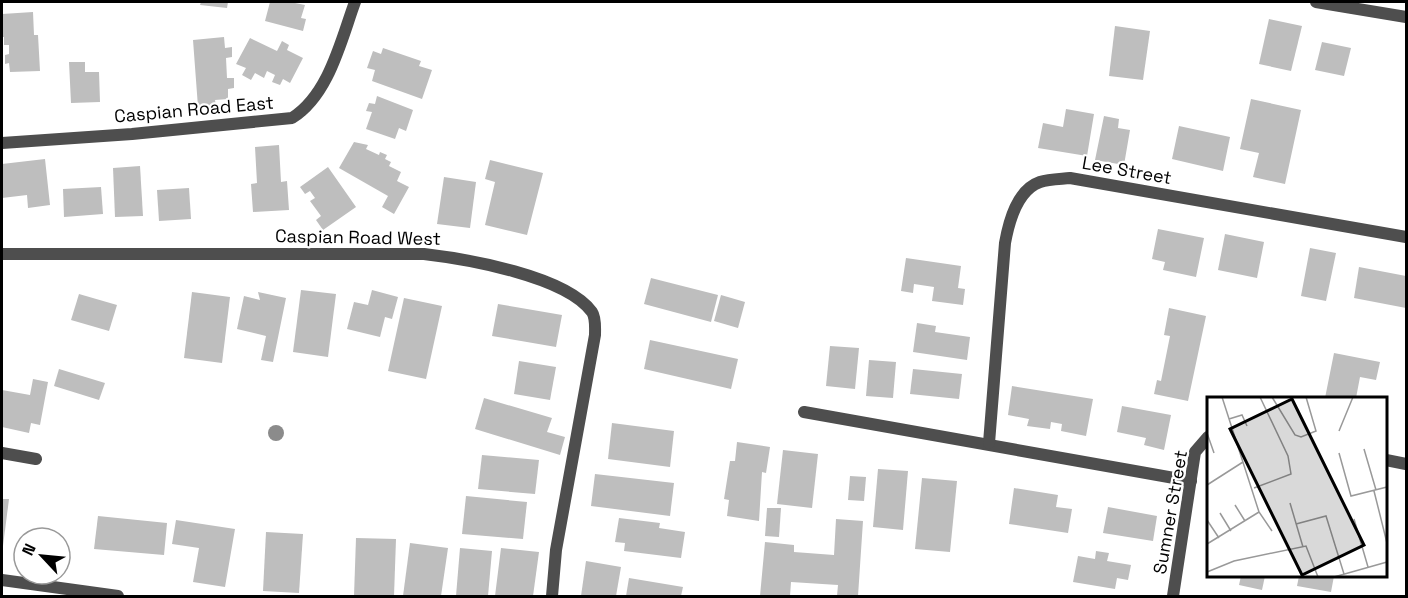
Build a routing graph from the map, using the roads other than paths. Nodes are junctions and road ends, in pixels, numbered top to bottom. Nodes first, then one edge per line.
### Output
1 (355, 2) edge
2 (1316, 2) edge
3 (1407, 17) edge
4 (2, 143) edge
5 (1407, 237) edge
6 (2, 254) edge
7 (804, 412) dead end
8 (1207, 439) edge
9 (989, 443) junction
10 (2, 453) edge
11 (36, 459) dead end
12 (1387, 460) edge
13 (1407, 464) edge
14 (1191, 481) junction
15 (2, 580) edge
16 (118, 597) edge
17 (552, 597) edge
18 (1173, 597) edge

1 - 4 street, Caspian Road East
2 - 3 street
5 - 9 street, Lee Street
6 - 17 street, Caspian Road West
7 - 9 street
8 - 14 street, Sumner Street
9 - 14 street
10 - 11 street
12 - 13 street
14 - 18 street, Sumner Street
15 - 16 street

